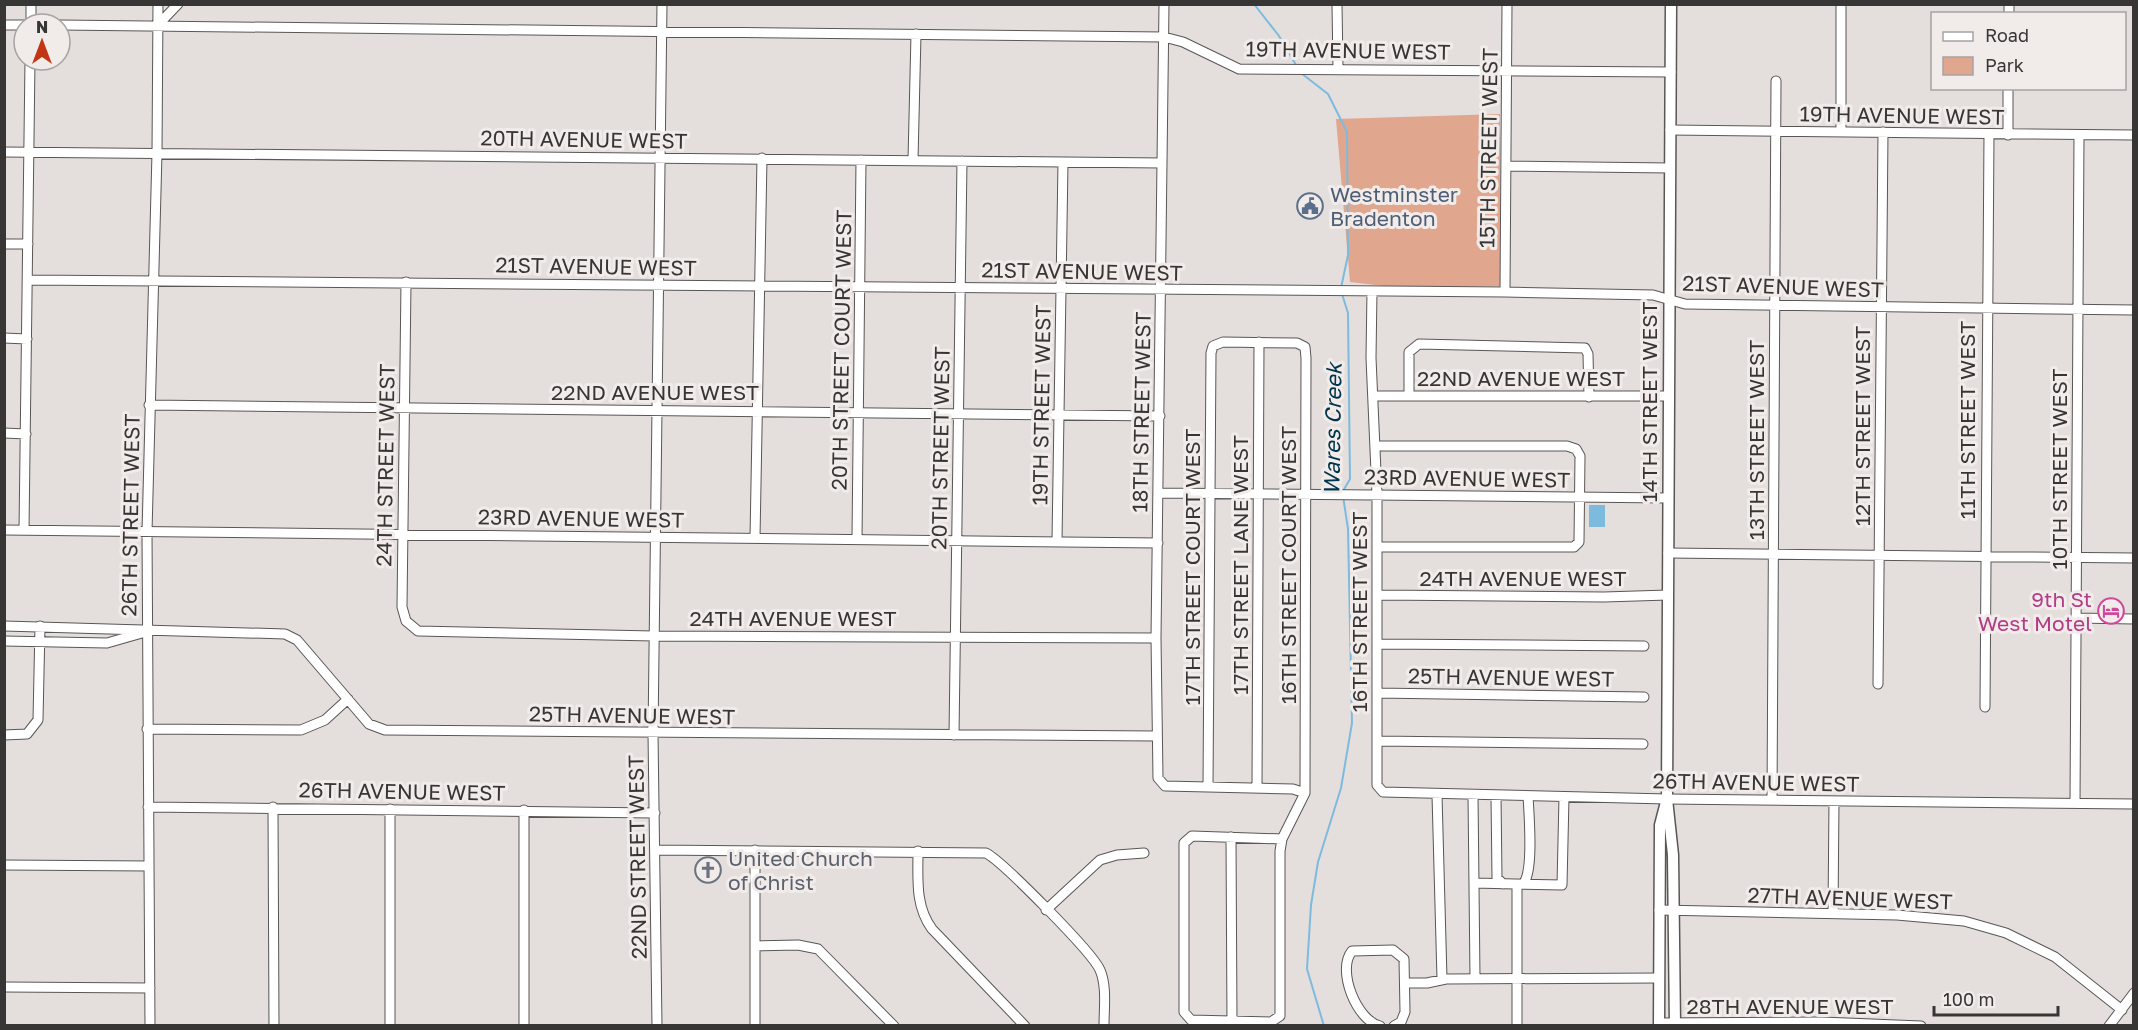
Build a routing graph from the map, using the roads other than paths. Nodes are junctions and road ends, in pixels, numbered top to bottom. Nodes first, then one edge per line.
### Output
1 (158, 4) edge
2 (178, 4) edge
3 (662, 4) edge
4 (1164, 4) edge
5 (1337, 4) edge
6 (1506, 4) edge
7 (1671, 4) edge
8 (1841, 4) edge
9 (72, 25) edge
10 (157, 26) junction
11 (662, 33) junction
12 (916, 34) junction
13 (1164, 37) junction
14 (1338, 69) junction
15 (1507, 70) junction
16 (30, 72) edge
17 (1671, 72) junction
18 (1776, 81) dead end
19 (2008, 90) edge
20 (1670, 130) junction
21 (1775, 132) junction
22 (1841, 132) junction
23 (1883, 132) junction
24 (1989, 134) junction
25 (2008, 135) junction
26 (2079, 135) junction
27 (2133, 135) edge
28 (4, 152) edge
29 (29, 152) junction
30 (157, 153) junction
31 (762, 158) junction
32 (661, 159) junction
33 (861, 160) junction
34 (913, 160) junction
35 (962, 161) junction
36 (1063, 162) junction
37 (1162, 163) junction
38 (1506, 166) junction
39 (1670, 168) junction
40 (4, 244) edge
41 (28, 244) junction
42 (28, 279) junction
43 (154, 281) junction
44 (406, 282) junction
45 (658, 285) junction
46 (759, 285) junction
47 (860, 287) junction
48 (960, 287) junction
49 (1060, 288) junction
50 (1161, 289) junction
51 (1372, 291) junction
52 (1505, 292) junction
53 (1669, 300) junction
54 (1775, 306) junction
55 (1881, 308) junction
56 (1986, 309) junction
57 (2078, 310) junction
58 (2133, 310) edge
59 (4, 338) edge
60 (27, 339) junction
61 (1259, 342) junction
62 (1409, 395) junction
63 (1373, 396) junction
64 (1589, 396) junction
65 (1669, 396) junction
66 (149, 405) junction
67 (404, 408) junction
68 (656, 411) junction
69 (757, 411) junction
70 (858, 412) junction
71 (957, 413) junction
72 (1059, 414) junction
73 (1160, 416) junction
74 (4, 433) edge
75 (26, 434) junction
76 (1375, 446) junction
77 (1158, 493) junction
78 (1210, 493) junction
79 (1259, 494) junction
80 (1306, 495) junction
81 (1377, 495) junction
82 (1580, 498) junction
83 (1668, 498) junction
84 (4, 530) edge
85 (24, 530) junction
86 (147, 532) junction
87 (402, 534) junction
88 (654, 537) junction
89 (755, 538) junction
90 (857, 540) junction
91 (957, 540) junction
92 (1057, 541) junction
93 (1158, 543) junction
94 (1378, 546) junction
95 (1668, 553) junction
96 (1773, 554) junction
97 (1880, 555) junction
98 (1985, 557) junction
99 (2076, 557) junction
100 (2133, 558) edge
101 (1378, 595) junction
102 (1668, 595) junction
103 (2076, 618) junction
104 (2133, 619) edge
105 (4, 626) edge
106 (40, 626) junction
107 (147, 632) junction
108 (429, 633) joint
109 (654, 636) junction
110 (956, 637) junction
111 (1156, 638) junction
112 (4, 642) edge
113 (40, 642) junction
114 (1377, 644) junction
115 (1644, 646) dead end
116 (1878, 684) dead end
117 (1377, 693) junction
118 (1644, 697) dead end
119 (348, 699) junction
120 (1985, 707) dead end
121 (147, 729) junction
122 (653, 734) junction
123 (4, 735) edge
124 (954, 735) junction
125 (1157, 736) junction
126 (1377, 741) junction
127 (1643, 744) dead end
128 (1208, 787) junction
129 (1257, 788) junction
130 (1379, 789) joint
131 (1305, 793) junction
132 (1437, 795) junction
133 (1473, 795) junction
134 (1496, 796) junction
135 (1528, 796) junction
136 (1564, 797) junction
137 (1667, 799) junction
138 (1772, 800) junction
139 (1834, 801) junction
140 (2075, 803) junction
141 (2133, 804) edge
142 (148, 807) junction
143 (273, 807) junction
144 (390, 809) junction
145 (524, 810) junction
146 (655, 813) junction
147 (1231, 837) junction
148 (1282, 838) junction
149 (656, 850) junction
150 (755, 850) junction
151 (918, 851) junction
152 (1143, 853) dead end
153 (4, 865) edge
154 (149, 866) junction
155 (1474, 883) junction
156 (1503, 884) junction
157 (1520, 884) junction
158 (1046, 910) junction
159 (1659, 910) junction
160 (1675, 911) junction
161 (1833, 914) junction
162 (755, 946) junction
163 (1475, 978) junction
164 (1518, 978) junction
165 (1659, 978) junction
166 (1442, 979) junction
167 (1406, 983) junction
168 (4, 987) edge
169 (150, 988) junction
170 (2132, 997) edge
171 (2122, 1010) junction
172 (1233, 1022) junction
173 (1659, 1024) edge
174 (1675, 1024) edge
175 (1822, 1024) edge
176 (150, 1026) edge
177 (274, 1026) edge
178 (390, 1026) edge
179 (524, 1026) edge
180 (657, 1026) edge
181 (755, 1026) edge
182 (894, 1026) edge
183 (1025, 1026) edge
184 (1104, 1026) edge
185 (1380, 1026) edge
186 (1394, 1026) edge
187 (1517, 1026) edge
188 (1921, 1026) edge
189 (2109, 1026) edge

1 - 10 street, 26TH STREET WEST
2 - 10 street
3 - 11 street, 22ND STREET WEST
4 - 13 street, 18TH STREET WEST
5 - 14 street
6 - 15 street, 15TH STREET WEST
7 - 17 main road, 14TH STREET WEST
8 - 22 street
9 - 10 street, 19TH AVENUE WEST
10 - 11 street, 19TH AVENUE WEST
10 - 30 street, 26TH STREET WEST
11 - 12 street, 19TH AVENUE WEST
11 - 32 street, 22ND STREET WEST
12 - 13 street, 19TH AVENUE WEST
12 - 34 street
13 - 14 street, 19TH AVENUE WEST
13 - 37 street, 18TH STREET WEST
14 - 15 street, 19TH AVENUE WEST
15 - 17 street, 19TH AVENUE WEST
15 - 38 street, 15TH STREET WEST
16 - 29 street
17 - 20 main road, 14TH STREET WEST
18 - 21 street, 13TH STREET WEST
19 - 25 street
20 - 21 street, 19TH AVENUE WEST
20 - 39 main road, 14TH STREET WEST
21 - 22 street, 19TH AVENUE WEST
21 - 54 street, 13TH STREET WEST
22 - 23 street, 19TH AVENUE WEST
23 - 24 street, 19TH AVENUE WEST
23 - 55 street, 12TH STREET WEST
24 - 25 street, 19TH AVENUE WEST
24 - 56 street, 11TH STREET WEST
25 - 26 street, 19TH AVENUE WEST
26 - 27 street, 19TH AVENUE WEST
26 - 57 street, 10TH STREET WEST
28 - 29 street, 20TH AVENUE WEST
29 - 30 street, 20TH AVENUE WEST
29 - 41 street
30 - 32 street, 20TH AVENUE WEST
30 - 43 street, 26TH STREET WEST
31 - 32 street, 20TH AVENUE WEST
31 - 33 street, 20TH AVENUE WEST
31 - 46 street
32 - 45 street, 22ND STREET WEST
33 - 34 street, 20TH AVENUE WEST
33 - 47 street, 20TH STREET COURT WEST
34 - 35 street, 20TH AVENUE WEST
35 - 36 street, 20TH AVENUE WEST
35 - 48 street, 20TH STREET WEST
36 - 37 street, 20TH AVENUE WEST
36 - 49 street, 19TH STREET WEST
37 - 50 street, 18TH STREET WEST
38 - 39 street
38 - 52 street, 15TH STREET WEST
39 - 53 main road, 14TH STREET WEST
40 - 41 street
41 - 42 street
42 - 43 street, 21ST AVENUE WEST
42 - 60 street
43 - 44 street, 21ST AVENUE WEST
43 - 66 street, 26TH STREET WEST
44 - 45 street, 21ST AVENUE WEST
44 - 67 street, 24TH STREET WEST
45 - 46 street, 21ST AVENUE WEST
45 - 68 street, 22ND STREET WEST
46 - 47 street, 21ST AVENUE WEST
46 - 69 street
47 - 48 street, 21ST AVENUE WEST
47 - 70 street, 20TH STREET COURT WEST
48 - 49 street, 21ST AVENUE WEST
48 - 71 street, 20TH STREET WEST
49 - 50 street, 21ST AVENUE WEST
49 - 72 street, 19TH STREET WEST
50 - 51 street, 21ST AVENUE WEST
50 - 73 street, 18TH STREET WEST
51 - 52 street, 21ST AVENUE WEST
51 - 63 street, 16TH STREET WEST
52 - 53 street, 21ST AVENUE WEST
53 - 54 street, 21ST AVENUE WEST
53 - 65 main road, 14TH STREET WEST
54 - 55 street, 21ST AVENUE WEST
54 - 96 street, 13TH STREET WEST
55 - 56 street, 21ST AVENUE WEST
55 - 97 street, 12TH STREET WEST
56 - 57 street, 21ST AVENUE WEST
56 - 98 street, 11TH STREET WEST
57 - 58 street, 21ST AVENUE WEST
57 - 99 street, 10TH STREET WEST
59 - 60 street
60 - 75 street
61 - 78 street, 17TH STREET COURT WEST
61 - 79 street, 17TH STREET LANE WEST
61 - 80 street, 16TH STREET COURT WEST
62 - 63 street, 22ND AVENUE WEST
62 - 64 street, 22ND AVENUE WEST
62 - 64 street
63 - 76 street, 16TH STREET WEST
64 - 65 street, 22ND AVENUE WEST
65 - 83 main road, 14TH STREET WEST
66 - 67 street, 22ND AVENUE WEST
66 - 86 street, 26TH STREET WEST
67 - 68 street, 22ND AVENUE WEST
67 - 87 street, 24TH STREET WEST
68 - 69 street, 22ND AVENUE WEST
68 - 88 street, 22ND STREET WEST
69 - 70 street, 22ND AVENUE WEST
69 - 89 street
70 - 71 street, 22ND AVENUE WEST
70 - 90 street, 20TH STREET COURT WEST
71 - 72 street, 22ND AVENUE WEST
71 - 91 street, 20TH STREET WEST
72 - 73 street, 22ND AVENUE WEST
72 - 92 street, 19TH STREET WEST
73 - 77 street, 18TH STREET WEST
74 - 75 street
75 - 85 street
76 - 81 street, 16TH STREET WEST
76 - 82 street
77 - 78 street, 23RD AVENUE WEST
77 - 93 street, 18TH STREET WEST
78 - 79 street, 23RD AVENUE WEST
78 - 128 street, 17TH STREET COURT WEST
79 - 80 street, 23RD AVENUE WEST
79 - 129 street, 17TH STREET LANE WEST
80 - 81 street, 23RD AVENUE WEST
80 - 131 street, 16TH STREET COURT WEST
81 - 82 street, 23RD AVENUE WEST
81 - 94 street, 16TH STREET WEST
82 - 83 street, 23RD AVENUE WEST
82 - 94 street
83 - 95 main road, 14TH STREET WEST
84 - 85 street, 23RD AVENUE WEST
85 - 86 street, 23RD AVENUE WEST
86 - 87 street, 23RD AVENUE WEST
86 - 107 street, 26TH STREET WEST
87 - 88 street, 23RD AVENUE WEST
87 - 108 street, 24TH STREET WEST
88 - 89 street, 23RD AVENUE WEST
88 - 109 street, 22ND STREET WEST
89 - 90 street, 23RD AVENUE WEST
90 - 91 street, 23RD AVENUE WEST
91 - 92 street, 23RD AVENUE WEST
91 - 110 street, 20TH STREET WEST
92 - 93 street, 23RD AVENUE WEST
93 - 111 street, 18TH STREET WEST
94 - 101 street, 16TH STREET WEST
95 - 96 street
95 - 102 main road, 14TH STREET WEST
96 - 97 street
96 - 138 street, 13TH STREET WEST
97 - 98 street
97 - 116 street, 12TH STREET WEST
98 - 99 street
98 - 120 street, 11TH STREET WEST
99 - 100 street
99 - 103 street, 10TH STREET WEST
101 - 102 street, 24TH AVENUE WEST
101 - 114 street, 16TH STREET WEST
102 - 137 main road, 14TH STREET WEST
103 - 104 street
103 - 140 street, 10TH STREET WEST
105 - 106 street
106 - 107 street
106 - 113 street
107 - 113 street
107 - 119 street, 25TH AVENUE WEST
107 - 121 street, 26TH STREET WEST
108 - 109 street, 24TH AVENUE WEST
109 - 110 street, 24TH AVENUE WEST
109 - 122 street, 22ND STREET WEST
110 - 111 street, 24TH AVENUE WEST
110 - 124 street, 20TH STREET WEST
111 - 125 street, 18TH STREET WEST
112 - 113 street
113 - 123 street
114 - 115 street
114 - 117 street, 16TH STREET WEST
117 - 118 street, 25TH AVENUE WEST
117 - 126 street, 16TH STREET WEST
119 - 121 street
119 - 122 street, 25TH AVENUE WEST
121 - 142 street, 26TH STREET WEST
122 - 124 street, 25TH AVENUE WEST
122 - 146 street, 22ND STREET WEST
124 - 125 street, 25TH AVENUE WEST
125 - 128 street, 18TH STREET WEST
126 - 127 street
126 - 130 street, 16TH STREET WEST
128 - 129 street
129 - 131 street
130 - 132 street, 26TH AVENUE WEST
131 - 148 street
132 - 133 street, 26TH AVENUE WEST
132 - 166 street
133 - 134 street, 26TH AVENUE WEST
133 - 155 street
134 - 135 street, 26TH AVENUE WEST
134 - 156 street
135 - 136 street, 26TH AVENUE WEST
135 - 157 street
136 - 137 street, 26TH AVENUE WEST
136 - 157 street
137 - 138 street, 26TH AVENUE WEST
137 - 159 main road, 14TH STREET WEST
137 - 160 main road, 14TH STREET WEST
138 - 139 street, 26TH AVENUE WEST
139 - 140 street, 26TH AVENUE WEST
139 - 161 street
140 - 141 street, 26TH AVENUE WEST
142 - 143 street, 26TH AVENUE WEST
142 - 154 street, 26TH STREET WEST
143 - 144 street, 26TH AVENUE WEST
143 - 177 street
144 - 145 street, 26TH AVENUE WEST
144 - 178 street
145 - 146 street, 26TH AVENUE WEST
145 - 179 street
146 - 149 street, 22ND STREET WEST
147 - 148 street
147 - 172 street
147 - 172 street
148 - 172 street
149 - 150 street
149 - 180 street, 22ND STREET WEST
150 - 151 street
150 - 162 street
151 - 158 street
151 - 183 street
152 - 158 street
153 - 154 street
154 - 169 street, 26TH STREET WEST
155 - 156 street
155 - 163 street
156 - 157 street
157 - 164 street
158 - 184 street
159 - 160 street, 27TH AVENUE WEST
159 - 165 main road, 14TH STREET WEST
160 - 161 street, 27TH AVENUE WEST
160 - 174 main road, 14TH STREET WEST
161 - 171 street, 27TH AVENUE WEST
162 - 181 street
162 - 182 street
163 - 164 street, 28TH AVENUE WEST
163 - 166 street, 28TH AVENUE WEST
164 - 165 street, 28TH AVENUE WEST
164 - 187 street
165 - 173 main road, 14TH STREET WEST
166 - 167 street, 28TH AVENUE WEST
167 - 185 street
167 - 186 street
168 - 169 street
169 - 176 street, 26TH STREET WEST
170 - 171 street
171 - 189 street
173 - 174 street, 28TH AVENUE WEST
174 - 175 street, 28TH AVENUE WEST
175 - 188 street, 28TH AVENUE WEST

